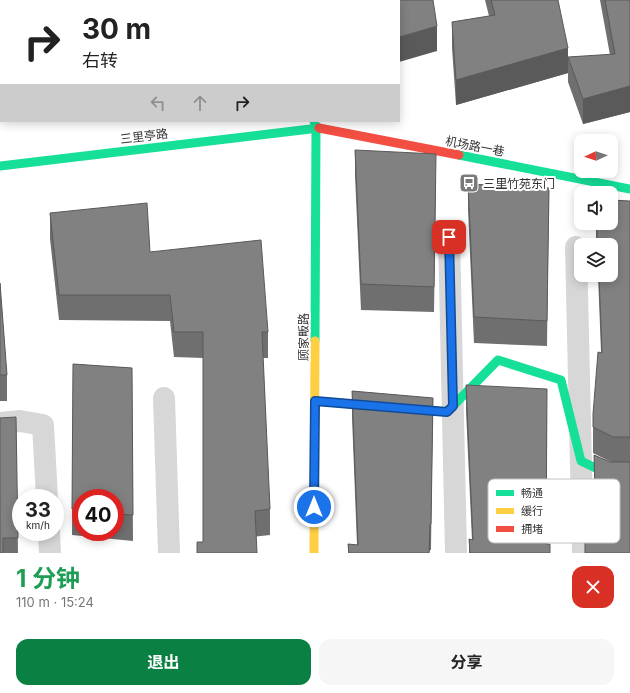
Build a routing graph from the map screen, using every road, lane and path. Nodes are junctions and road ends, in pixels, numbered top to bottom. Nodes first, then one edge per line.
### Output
1 (315, 124) edge
2 (0, 166) edge
3 (630, 189) edge
4 (449, 237) dead end
5 (577, 282) edge
6 (164, 398) dead end
7 (315, 401) junction
8 (453, 406) junction
9 (0, 422) edge
10 (581, 461) junction
11 (630, 475) edge
12 (581, 479) edge
13 (47, 489) edge
14 (49, 541) edge
15 (583, 543) edge
16 (50, 553) edge
17 (169, 553) edge
18 (314, 553) edge
19 (456, 553) edge
20 (583, 553) edge

1 - 2 street, 三里亭路
1 - 3 street, 机场路一巷
1 - 7 street, 顾家畈路
4 - 8 street
5 - 10 street
6 - 17 street
7 - 8 street
7 - 18 street, 顾家畈路
8 - 10 street
8 - 19 street
9 - 13 street
10 - 11 street
10 - 12 street
14 - 16 street
15 - 20 street

